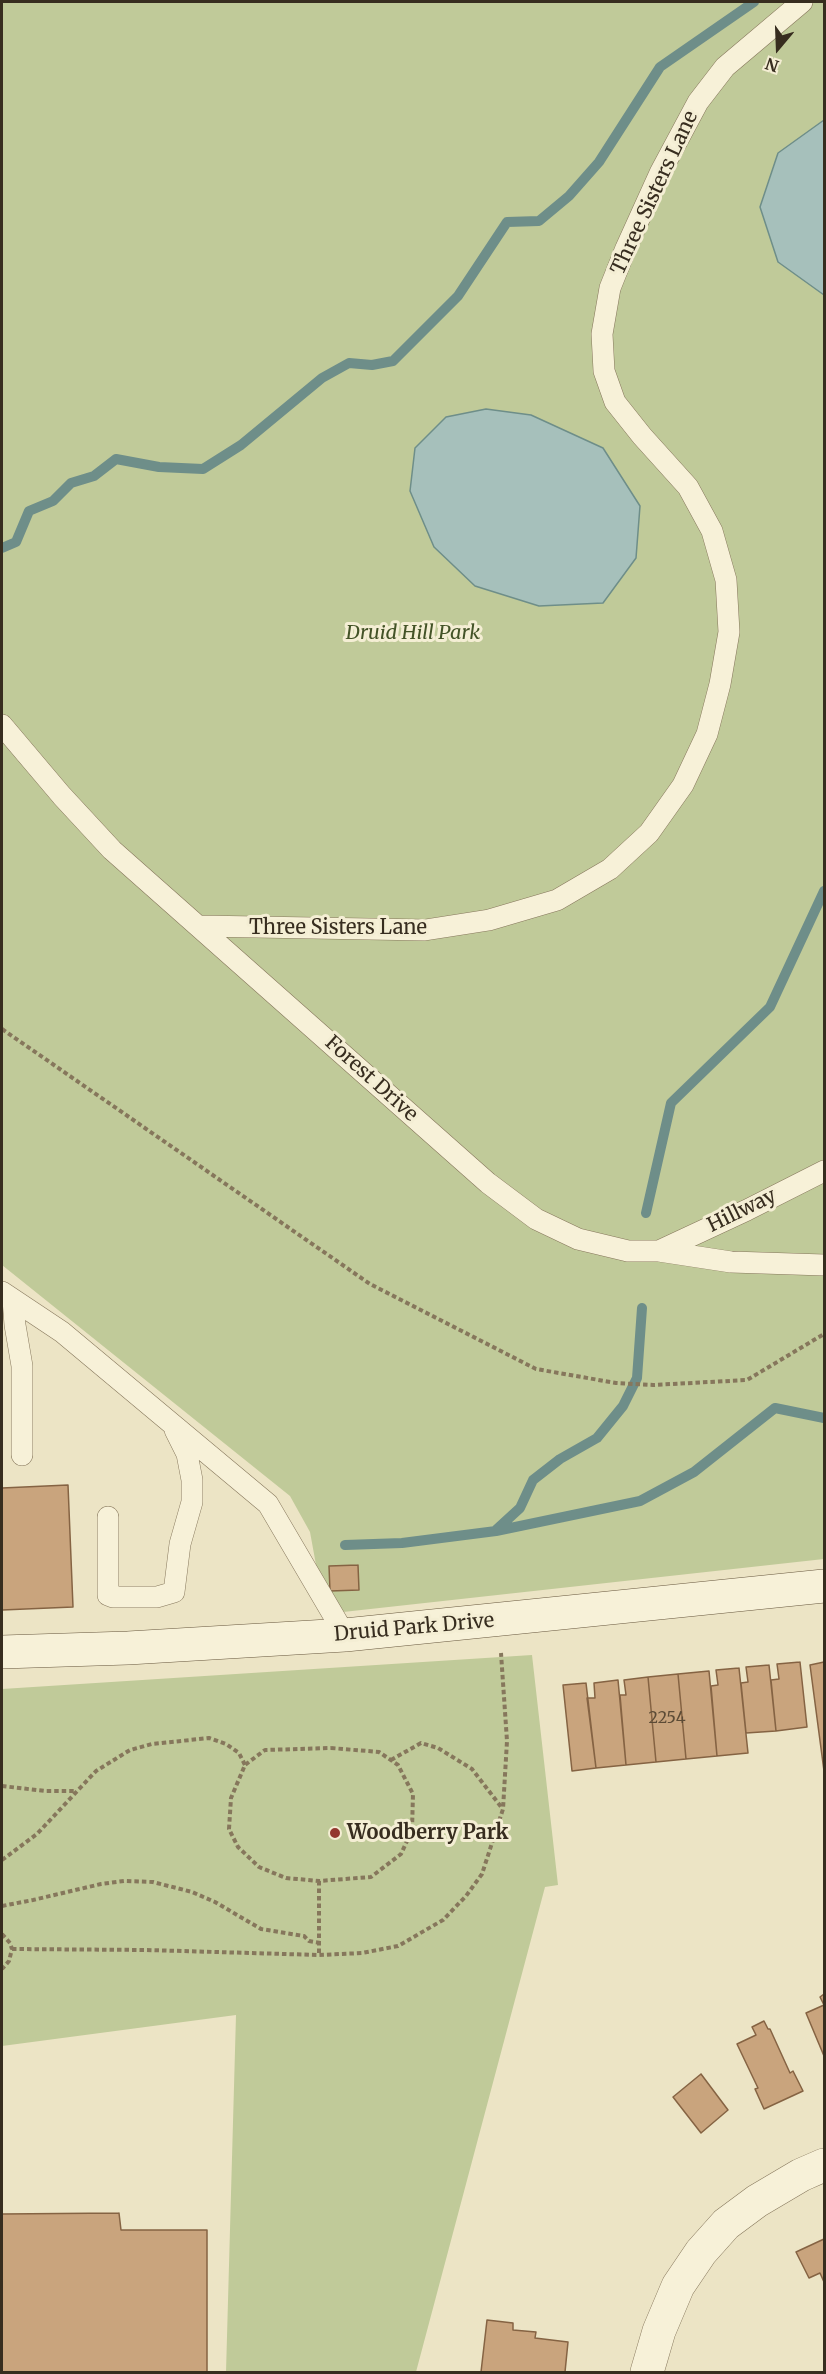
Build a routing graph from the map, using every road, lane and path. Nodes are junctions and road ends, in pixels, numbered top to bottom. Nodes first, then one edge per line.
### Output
1 (802, 2) edge
2 (2, 725) edge
3 (200, 926) junction
4 (2, 1029) edge
5 (825, 1171) edge
6 (659, 1251) junction
7 (825, 1265) edge
8 (7, 1296) edge
9 (825, 1334) edge
10 (172, 1424) junction
11 (22, 1455) dead end
12 (108, 1517) dead end
13 (825, 1586) edge
14 (499, 1620) junction
15 (345, 1635) junction
16 (2, 1652) edge
17 (391, 1760) junction
18 (245, 1765) junction
19 (2, 1786) edge
20 (75, 1791) junction
21 (503, 1809) junction
22 (2, 1860) edge
23 (320, 1881) junction
24 (2, 1906) edge
25 (2, 1935) edge
26 (321, 1943) junction
27 (12, 1949) junction
28 (320, 1955) junction
29 (2, 1969) edge
30 (825, 2165) edge
31 (647, 2373) edge

1 - 3 lane, Three Sisters Lane
2 - 3 lane, Forest Drive
3 - 6 lane, Forest Drive
4 - 9 path
5 - 6 lane, Hillway
6 - 7 lane, Forest Drive
8 - 10 lane
8 - 11 lane
10 - 12 lane
10 - 15 lane
13 - 14 main road, Druid Park Drive
14 - 15 main road, Druid Park Drive
14 - 21 path
15 - 16 main road, Druid Park Drive
17 - 18 path
17 - 21 path
17 - 23 path
18 - 20 path
18 - 23 path
19 - 20 path
20 - 22 path
21 - 28 path
23 - 26 path
24 - 26 path
25 - 27 path
26 - 28 path
27 - 28 path
27 - 29 path
30 - 31 main road

